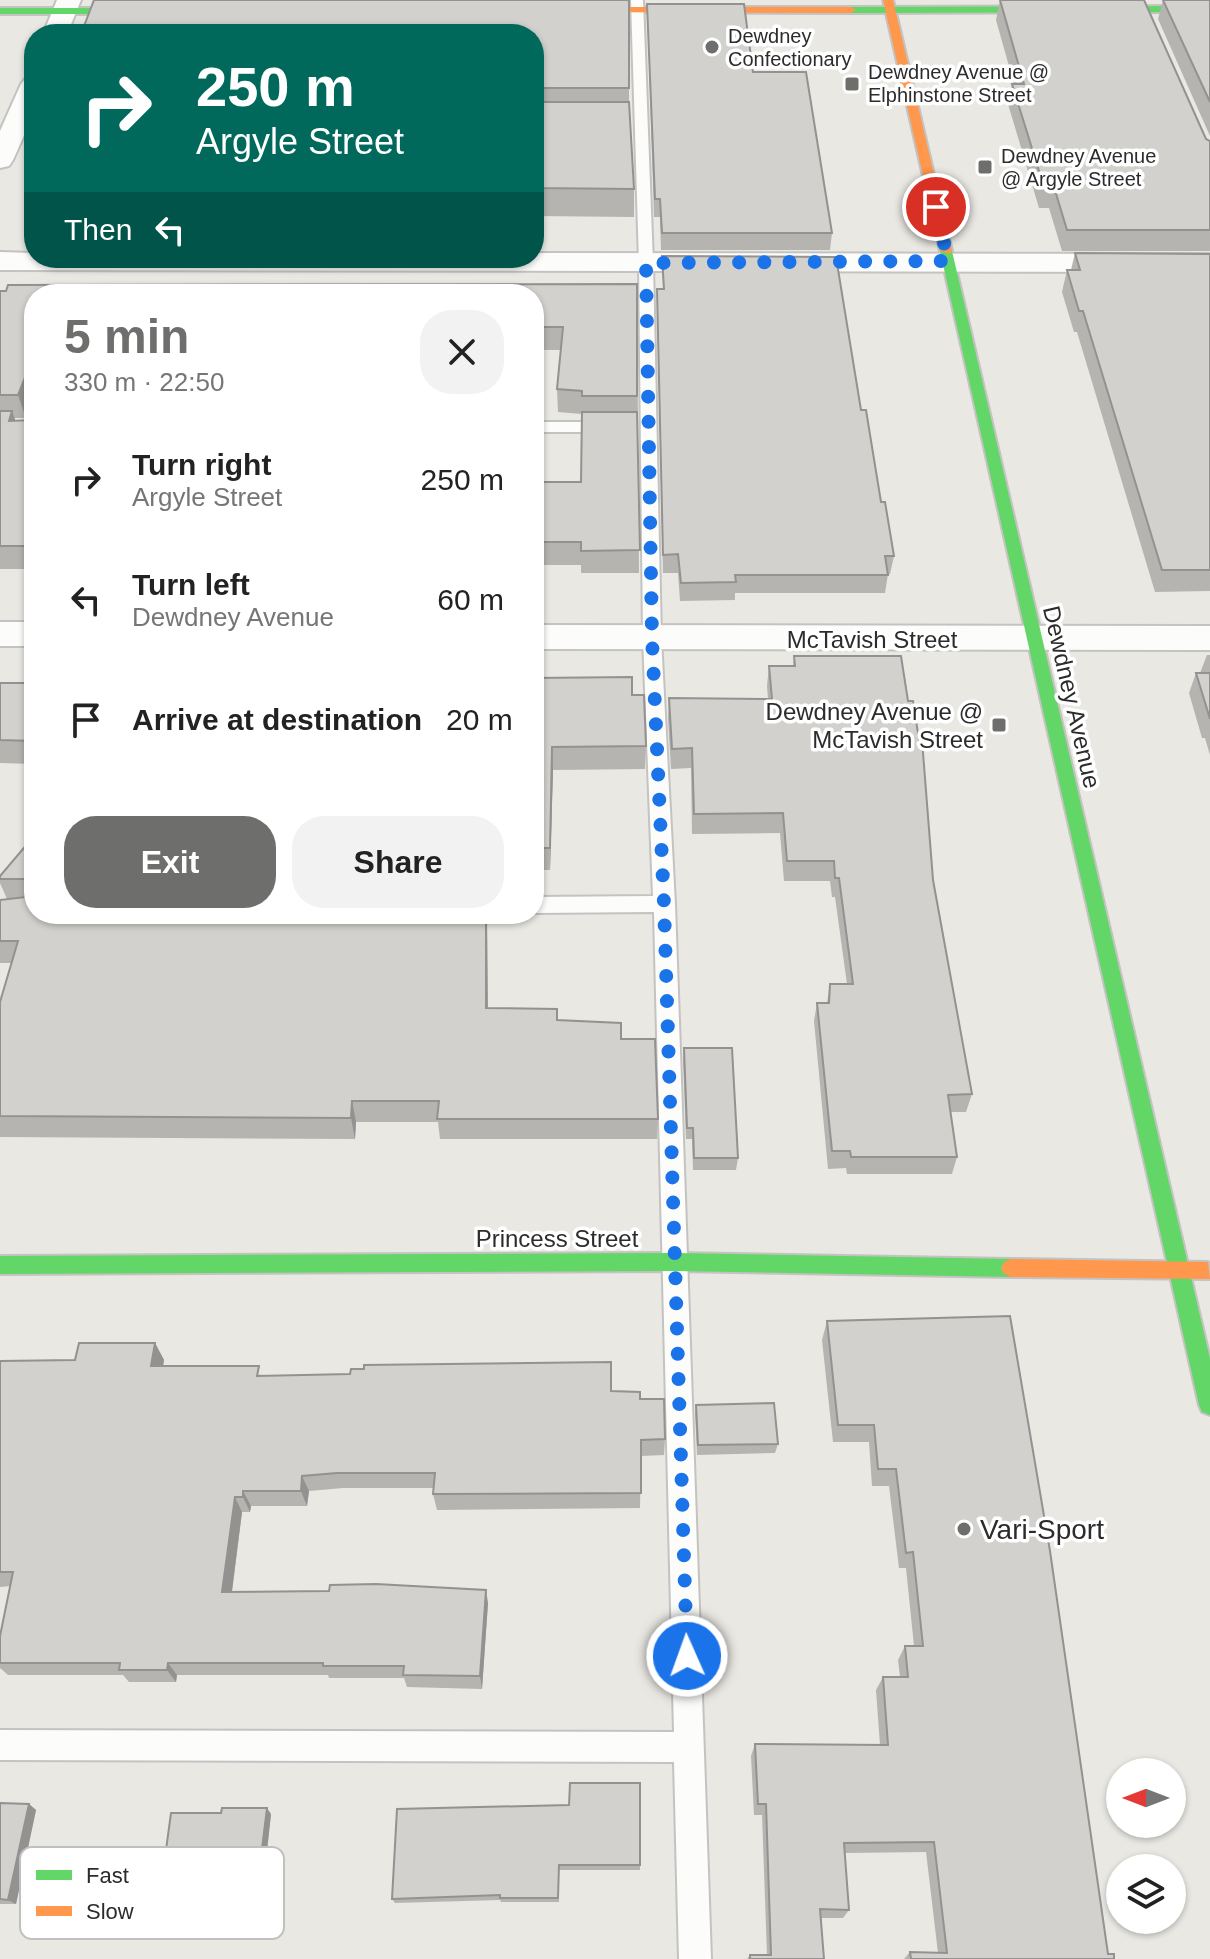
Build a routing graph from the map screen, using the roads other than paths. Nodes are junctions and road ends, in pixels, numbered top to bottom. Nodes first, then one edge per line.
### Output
1 (67, 5) edge
2 (637, 5) edge
3 (890, 5) edge
4 (1210, 9) edge
5 (558, 10) edge
6 (1145, 10) edge
7 (0, 11) edge
8 (163, 11) edge
9 (59, 24) edge
10 (24, 124) edge
11 (0, 160) edge
12 (0, 261) edge
13 (24, 261) edge
14 (948, 261) junction
15 (544, 263) edge
16 (646, 263) junction
17 (1210, 263) edge
18 (544, 427) edge
19 (648, 427) junction
20 (0, 634) edge
21 (24, 634) edge
22 (544, 637) edge
23 (652, 638) junction
24 (1210, 638) edge
25 (1034, 640) junction
26 (664, 904) junction
27 (544, 905) edge
28 (674, 1262) junction
29 (0, 1265) edge
30 (1179, 1271) junction
31 (1210, 1271) edge
32 (1210, 1405) edge
33 (0, 1745) edge
34 (690, 1747) junction
35 (695, 1959) edge

1 - 7 main road
1 - 8 main road
1 - 9 street
2 - 3 main road
2 - 5 main road
2 - 16 lane
3 - 6 main road
3 - 14 main road, Dewdney Avenue
4 - 6 main road
10 - 11 street
12 - 13 street
14 - 16 street
14 - 17 street
14 - 25 main road, Dewdney Avenue
15 - 16 street
16 - 19 lane
18 - 19 lane
19 - 23 lane
20 - 21 street
22 - 23 street, McTavish Street
23 - 25 street, McTavish Street
23 - 26 lane
24 - 25 street, McTavish Street
25 - 30 main road, Dewdney Avenue
26 - 27 lane
26 - 28 lane
28 - 29 main road, Princess Street
28 - 30 main road, Princess Street
28 - 34 lane
30 - 31 main road, Princess Street
30 - 32 main road, Dewdney Avenue
33 - 34 lane
34 - 35 lane

